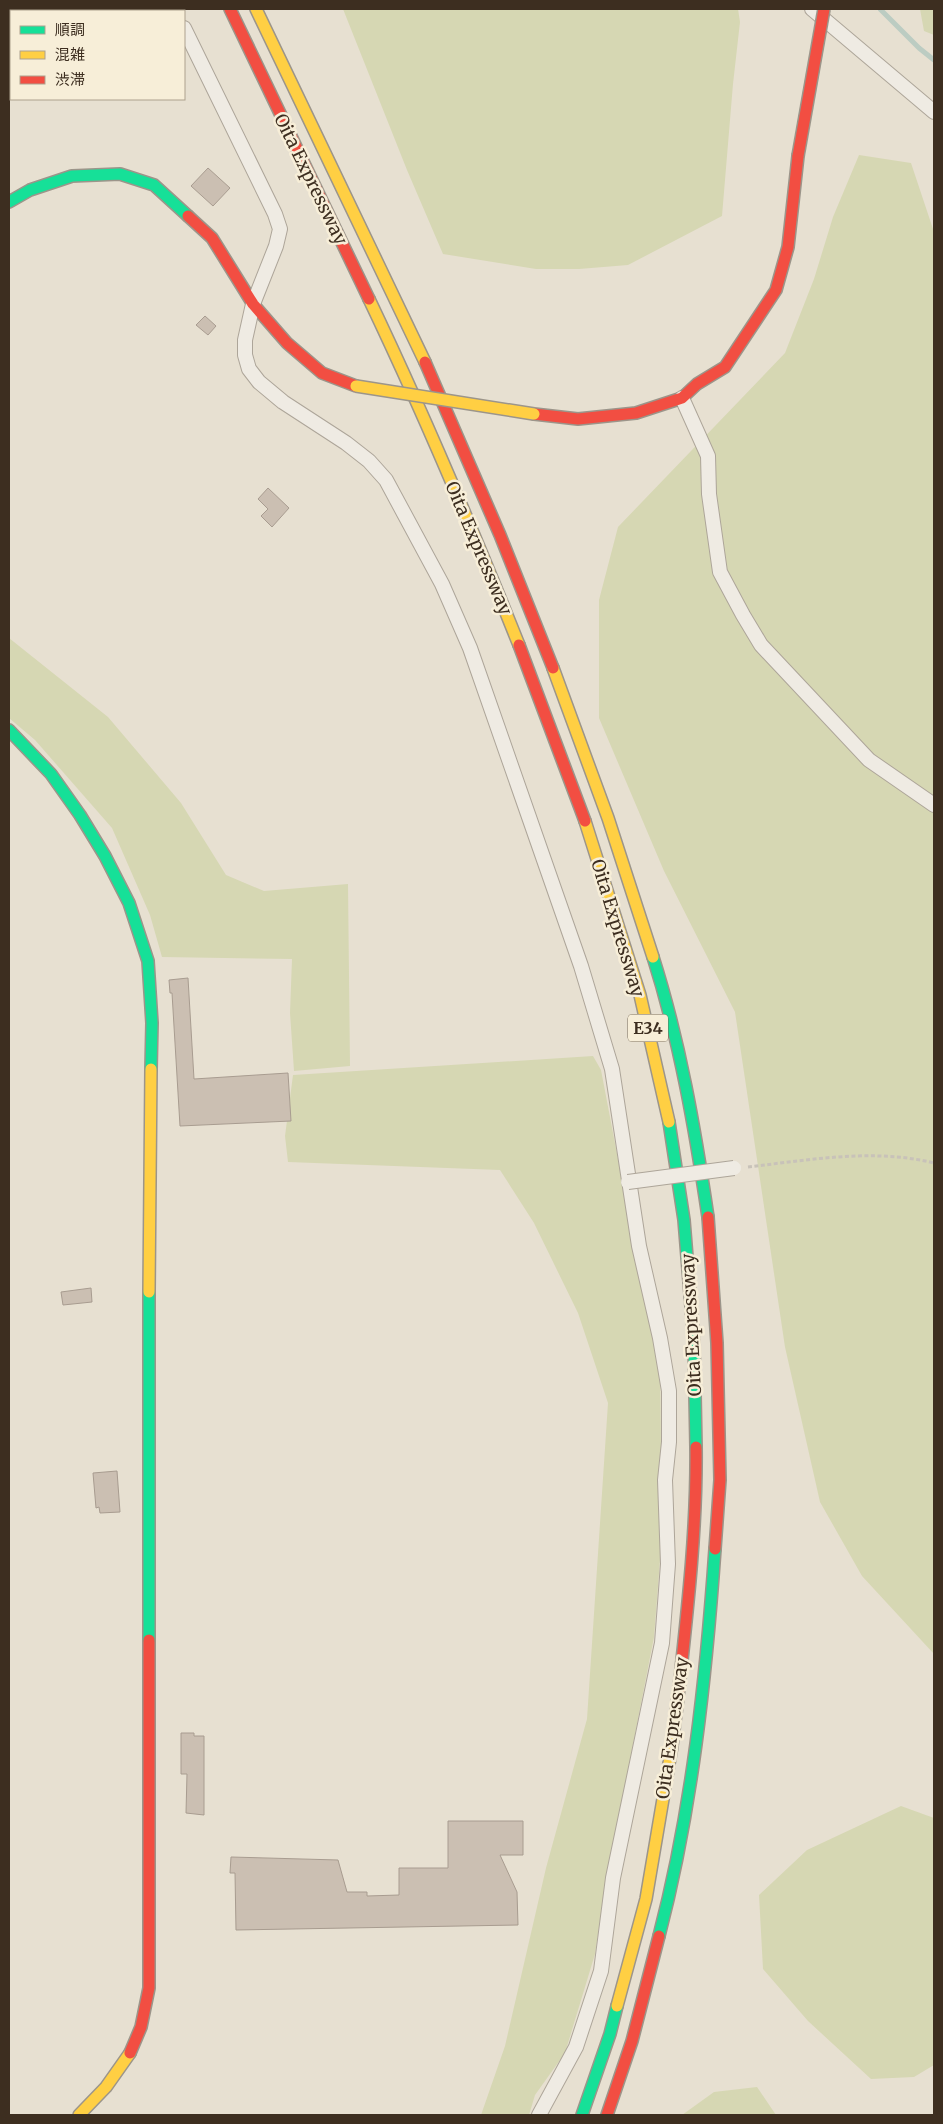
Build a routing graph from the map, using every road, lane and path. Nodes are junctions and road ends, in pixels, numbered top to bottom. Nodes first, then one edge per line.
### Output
1 (230, 9) edge
2 (256, 9) edge
3 (812, 9) edge
4 (824, 9) edge
5 (185, 30) edge
6 (934, 112) edge
7 (9, 202) edge
8 (253, 304) junction
9 (682, 398) junction
10 (9, 730) edge
11 (934, 805) edge
12 (934, 1163) edge
13 (734, 1168) joint
14 (628, 1182) junction
15 (79, 2115) edge
16 (538, 2115) edge
17 (582, 2115) edge
18 (607, 2115) edge

1 - 17 main road, Oita Expressway / E34
2 - 18 main road, Oita Expressway / E34
3 - 6 street
4 - 9 main road, bridge
5 - 8 street
7 - 8 main road
8 - 9 main road, bridge
8 - 14 street
9 - 11 street
10 - 15 main road
12 - 13 path
13 - 14 street, bridge
14 - 16 street

